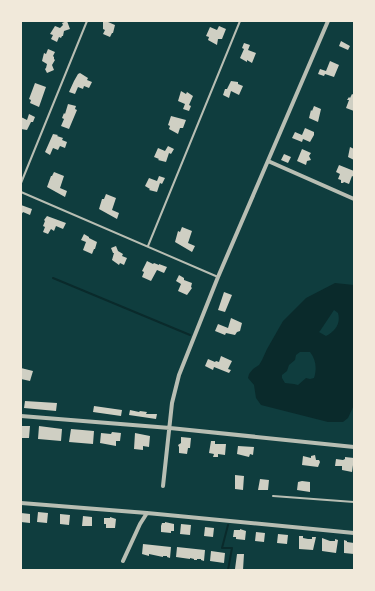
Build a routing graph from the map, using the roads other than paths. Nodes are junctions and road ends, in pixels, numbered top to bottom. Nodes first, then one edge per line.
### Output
1 (86, 21) edge
2 (240, 21) edge
3 (328, 21) edge
4 (268, 161) junction
5 (21, 183) edge
6 (21, 192) edge
7 (354, 199) edge
8 (148, 246) junction
9 (218, 277) junction
10 (21, 416) edge
11 (170, 428) junction
12 (354, 447) edge
13 (164, 486) dead end
14 (273, 496) dead end
15 (354, 502) edge
16 (21, 503) edge
17 (147, 513) junction
18 (354, 533) edge
19 (123, 560) dead end

1 - 5 lane
2 - 8 lane
3 - 4 street
4 - 7 street
4 - 9 street
6 - 8 lane
8 - 9 lane
9 - 11 street
10 - 11 street
11 - 12 street
11 - 13 street
14 - 15 lane
16 - 17 street
17 - 18 street
17 - 19 street

